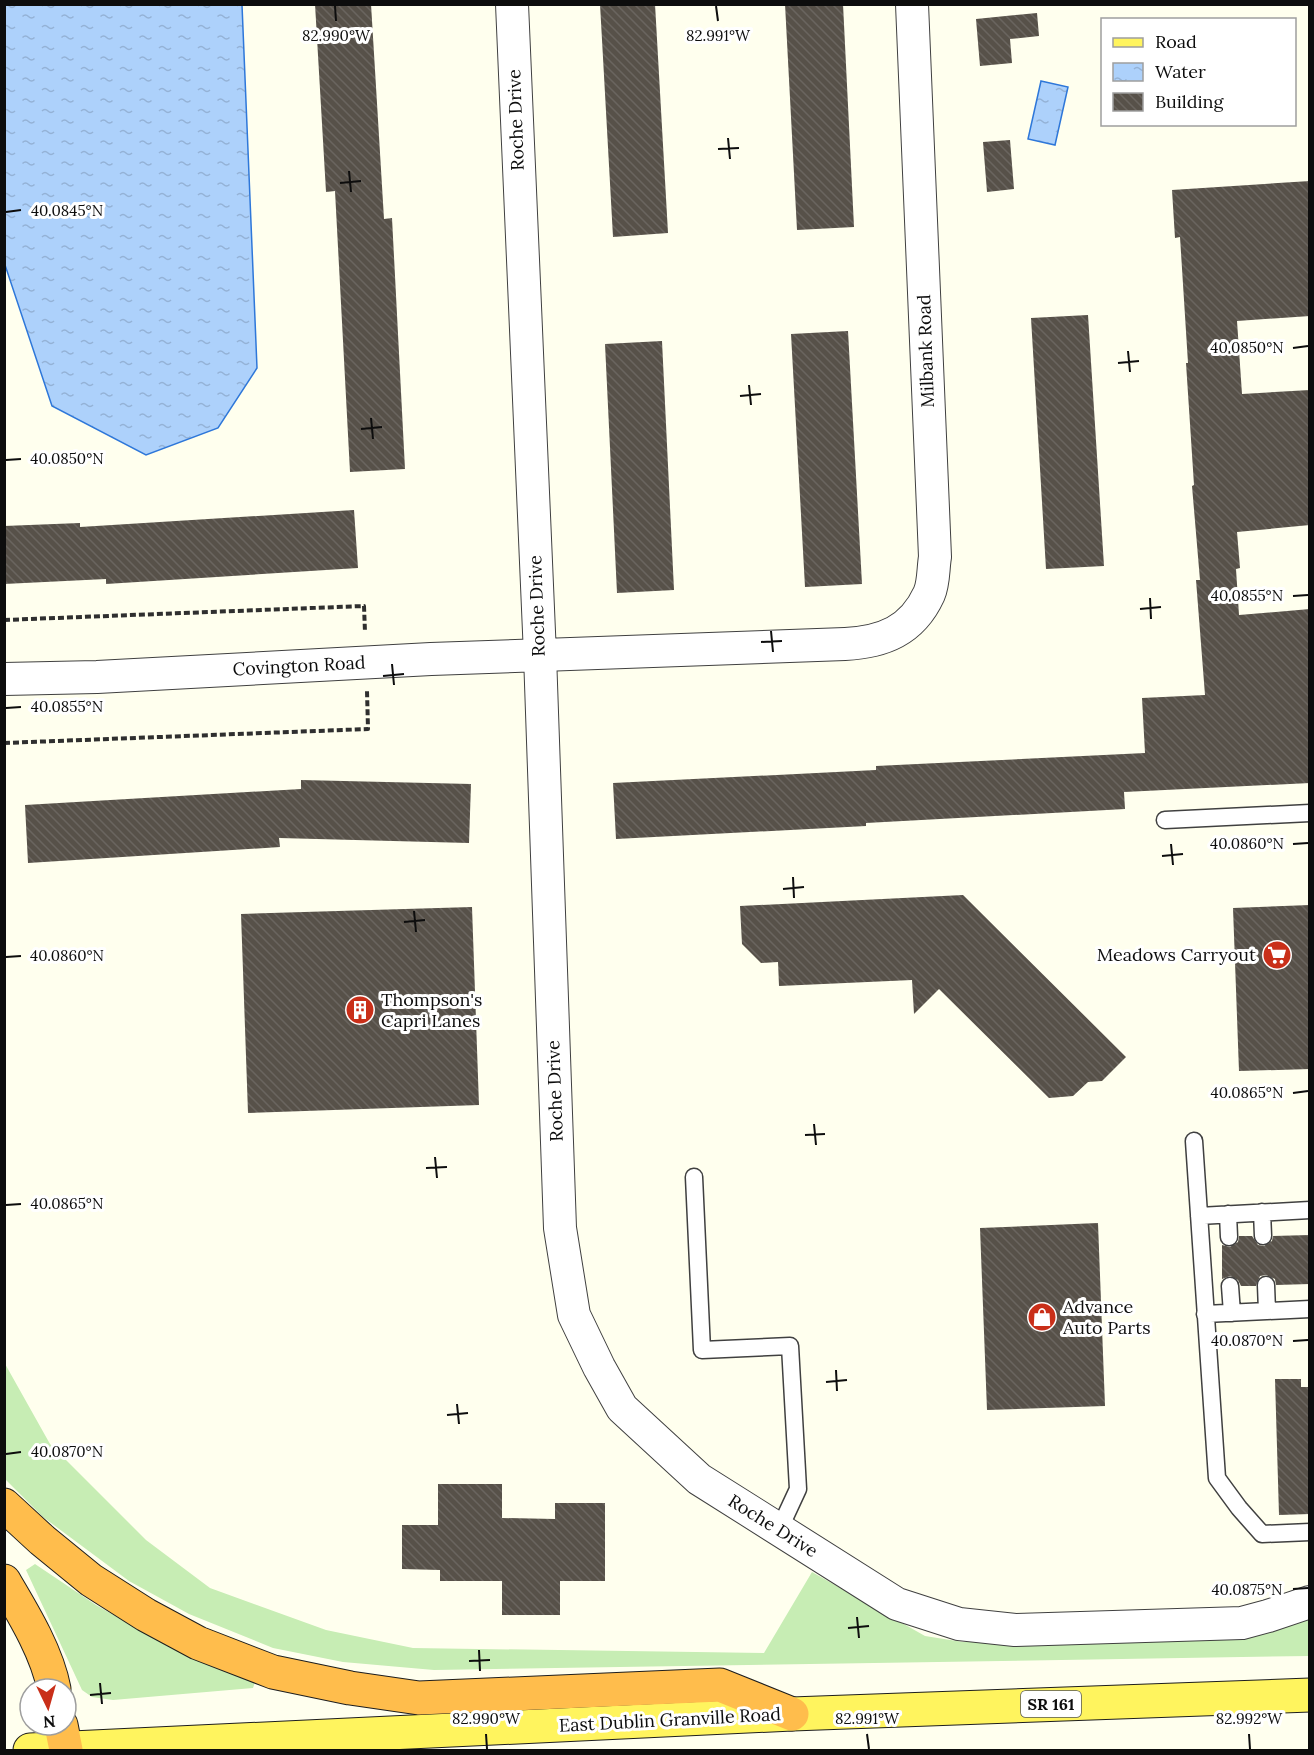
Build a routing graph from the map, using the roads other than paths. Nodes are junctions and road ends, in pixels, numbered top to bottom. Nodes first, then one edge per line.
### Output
1 (512, 4) edge
2 (912, 4) edge
3 (845, 644) joint
4 (540, 655) junction
5 (4, 679) edge
6 (1310, 813) edge
7 (1165, 820) dead end
8 (1194, 1141) dead end
9 (694, 1177) dead end
10 (1310, 1210) edge
11 (1262, 1212) junction
12 (1228, 1214) junction
13 (1199, 1216) junction
14 (1263, 1236) dead end
15 (1229, 1237) dead end
16 (1266, 1285) dead end
17 (1230, 1286) dead end
18 (1310, 1309) edge
19 (1267, 1311) junction
20 (1232, 1313) junction
21 (1205, 1314) junction
22 (4, 1505) edge
23 (779, 1530) junction
24 (1310, 1532) edge
25 (4, 1581) edge
26 (1310, 1602) edge
27 (52, 1677) edge
28 (1310, 1695) edge
29 (792, 1714) junction
30 (65, 1742) edge
31 (30, 1750) edge

1 - 4 street, Roche Drive
2 - 3 street, Milbank Road
3 - 4 street, Covington Road
4 - 5 street, Covington Road
4 - 23 street, Roche Drive
6 - 7 lane
8 - 13 lane
9 - 23 lane
10 - 11 lane
11 - 12 lane
11 - 14 lane
12 - 13 lane
12 - 15 lane
13 - 21 lane
16 - 19 lane
17 - 20 lane
18 - 19 lane
19 - 20 lane
20 - 21 lane
21 - 24 lane
22 - 29 highway
23 - 26 street, Roche Drive
25 - 27 highway
28 - 29 main road, East Dublin Granville Road / SR 161
29 - 30 main road, East Dublin Granville Road / SR 161
30 - 31 main road, East Dublin Granville Road / SR 161

